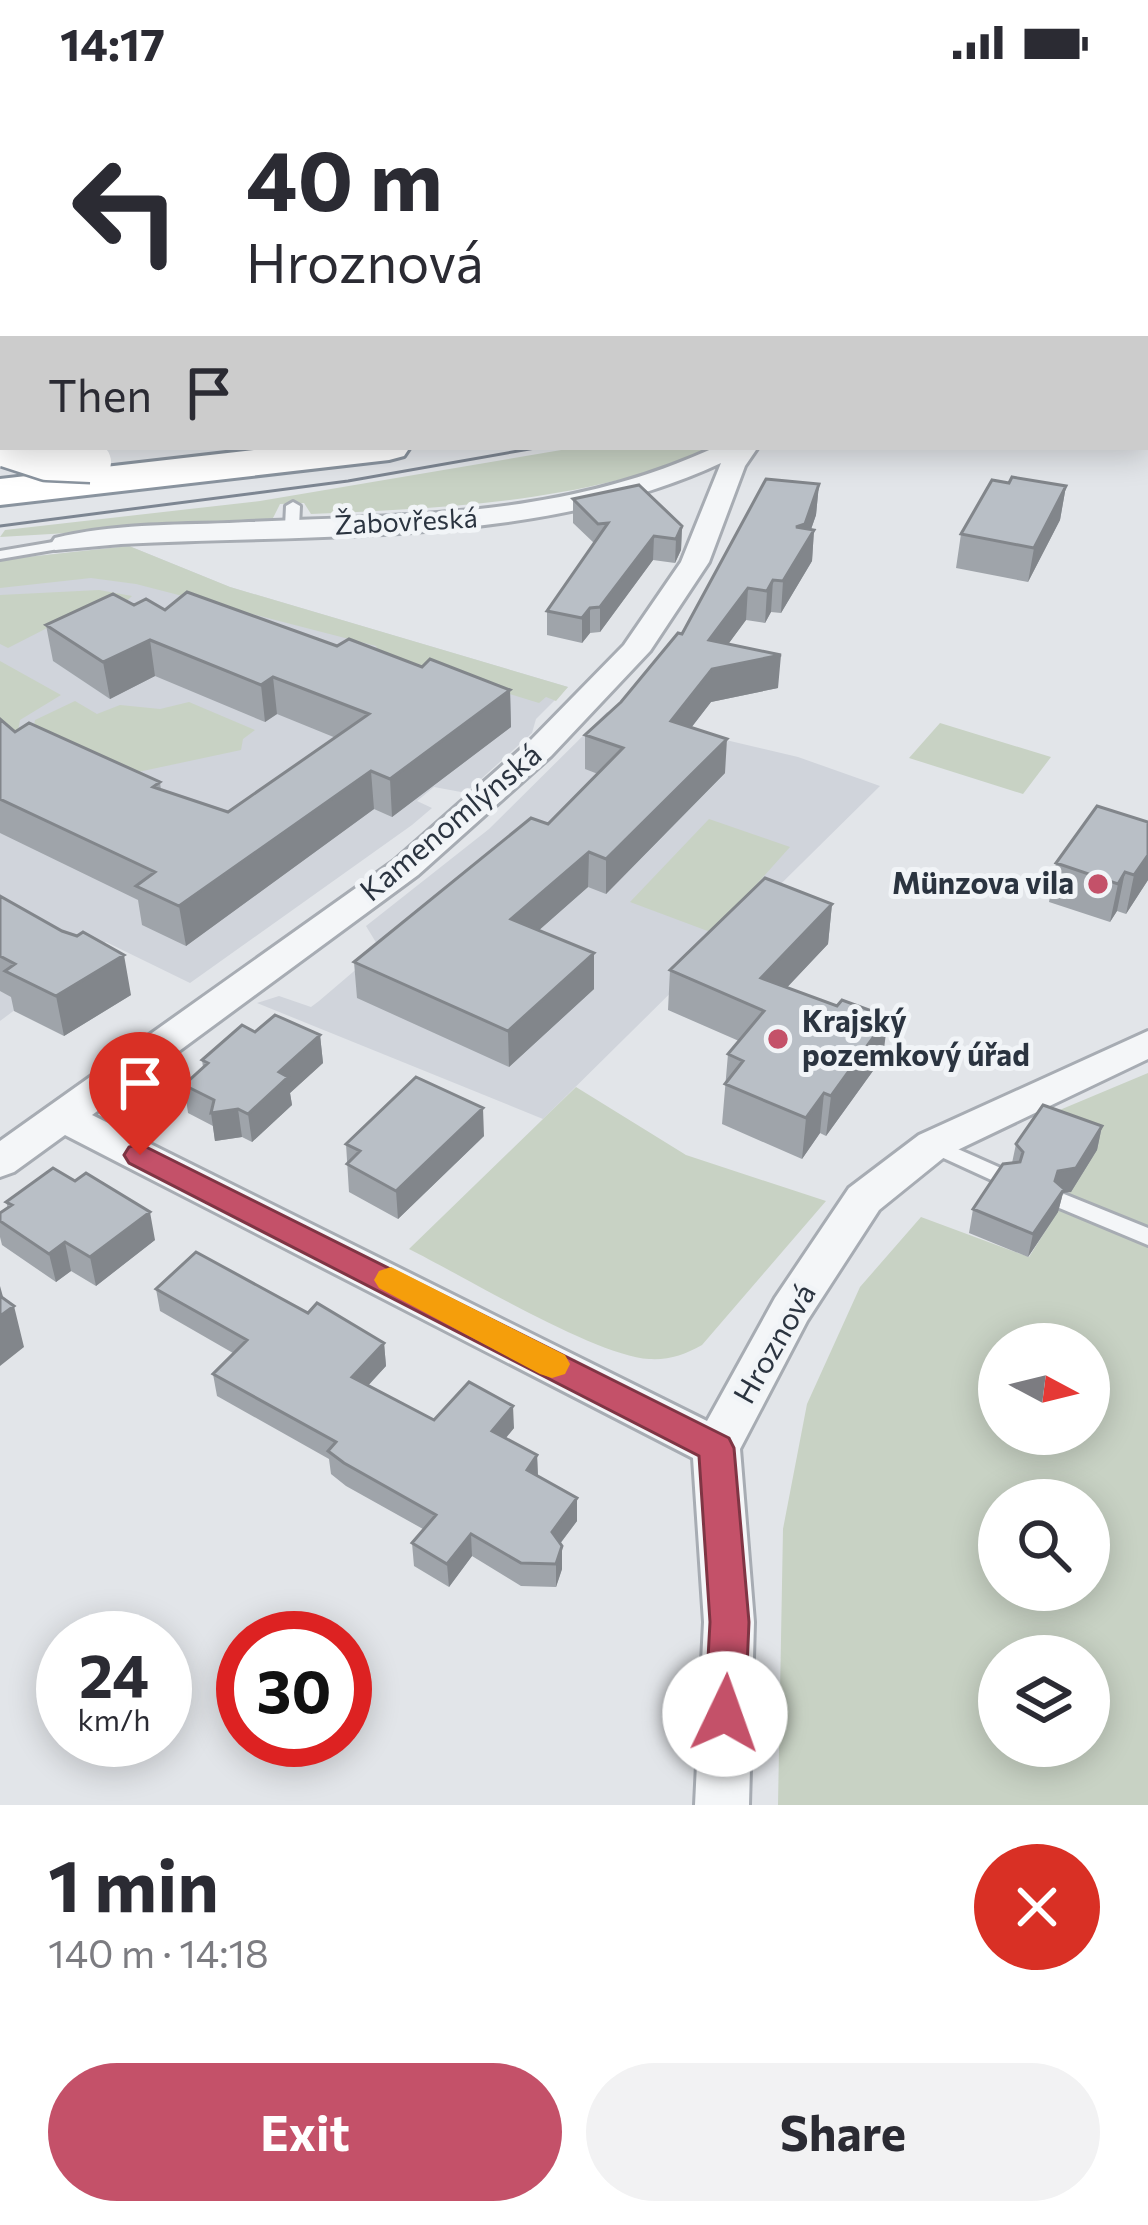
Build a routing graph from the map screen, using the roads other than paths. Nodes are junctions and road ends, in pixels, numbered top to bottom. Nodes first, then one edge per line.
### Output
1 (19, 450) edge
2 (147, 450) edge
3 (363, 450) edge
4 (733, 450) edge
5 (739, 450) edge
6 (76, 454) edge
7 (0, 475) edge
8 (0, 492) edge
9 (65, 544) joint
10 (0, 555) edge
11 (1148, 1044) edge
12 (65, 1119) junction
13 (933, 1145) junction
14 (0, 1162) edge
15 (1005, 1178) edge
16 (1064, 1202) edge
17 (1148, 1237) edge
18 (716, 1448) junction
19 (722, 1805) edge

1 - 6 highway, bridge
2 - 6 highway
3 - 8 highway
4 - 9 street, Žabovřeská
5 - 12 street, Kamenomlýnská
6 - 7 highway, bridge
9 - 10 lane
11 - 13 street, Hroznová
12 - 14 street
12 - 18 street
13 - 15 lane
13 - 18 street, Hroznová
16 - 17 lane
18 - 19 street

